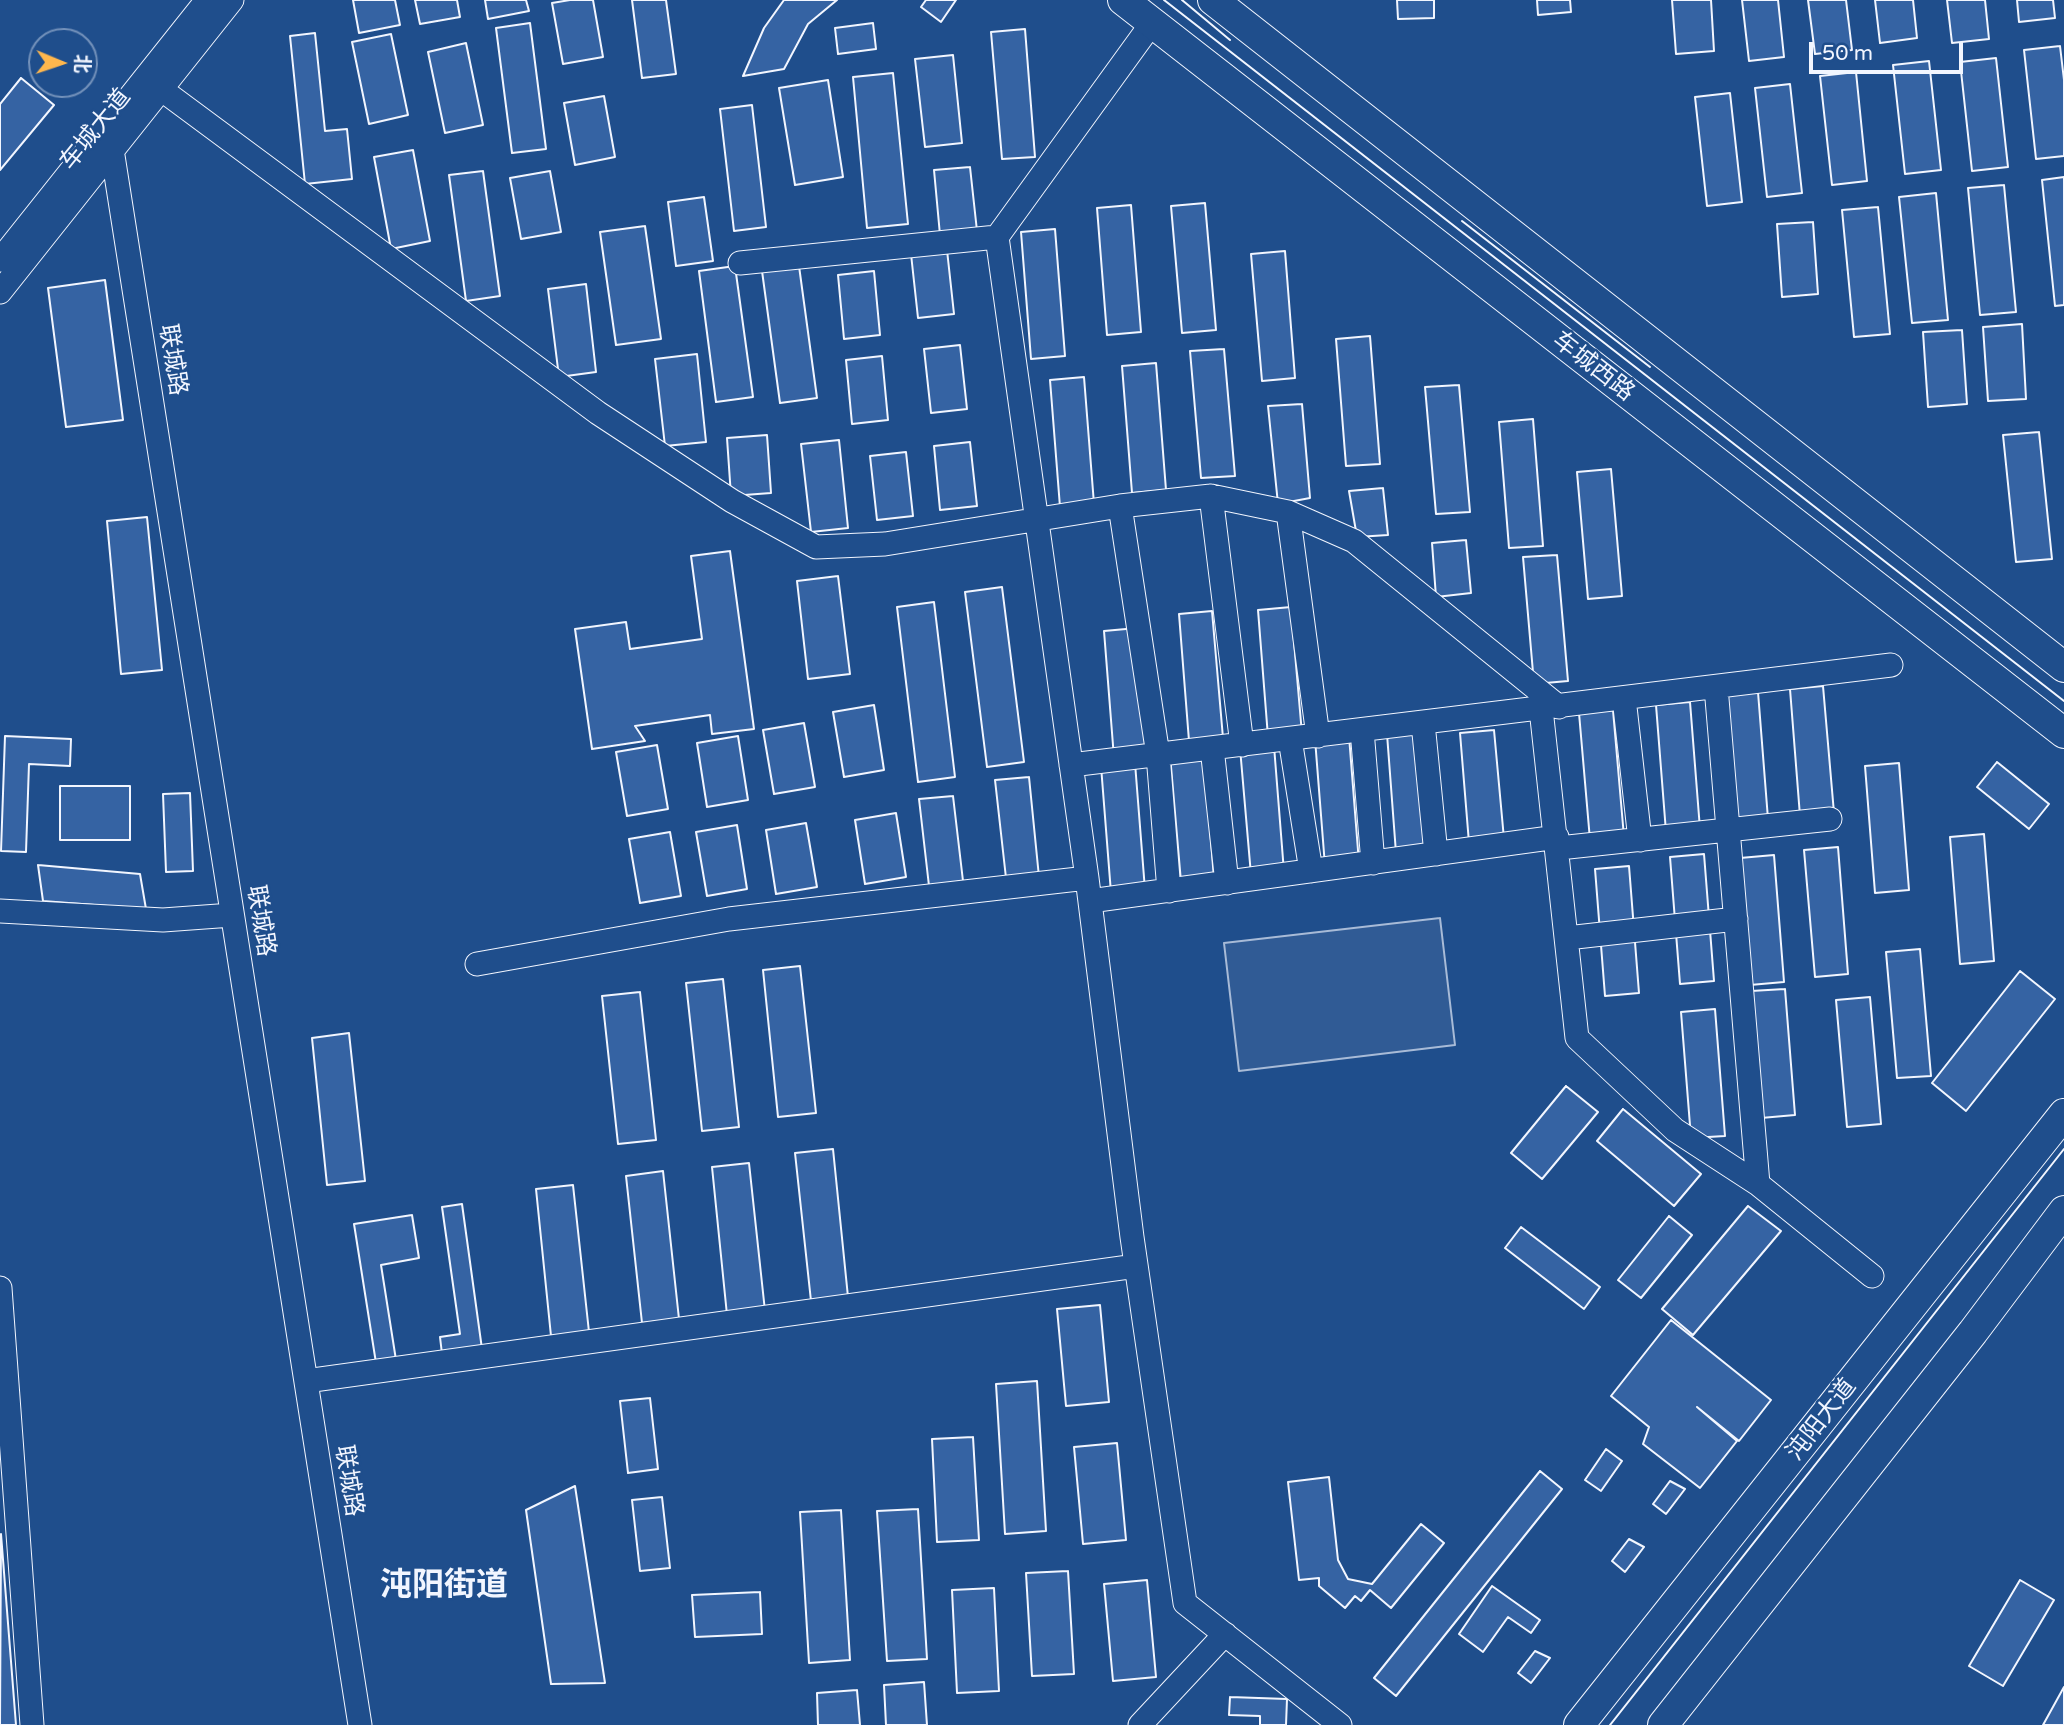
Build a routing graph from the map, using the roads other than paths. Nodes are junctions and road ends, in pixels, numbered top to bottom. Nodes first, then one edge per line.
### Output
1 (207, 0) edge
2 (232, 0) edge
3 (1123, 0) edge
4 (1213, 0) edge
5 (1152, 23) junction
6 (153, 83) junction
7 (108, 124) junction
8 (113, 150) junction
9 (997, 237) junction
10 (0, 260) edge
11 (740, 262) dead end
12 (0, 292) edge
13 (1211, 496) junction
14 (1120, 506) junction
15 (1288, 512) junction
16 (1038, 519) junction
17 (1891, 665) dead end
18 (2064, 667) edge
19 (1716, 687) junction
20 (1624, 698) junction
21 (1550, 708) junction
22 (1423, 723) junction
23 (1362, 730) junction
24 (2064, 733) edge
25 (1318, 736) junction
26 (1290, 739) junction
27 (1242, 745) junction
28 (1212, 748) junction
29 (1158, 755) junction
30 (1071, 765) junction
31 (1830, 819) dead end
32 (1729, 830) junction
33 (1640, 840) junction
34 (1558, 843) junction
35 (1436, 854) junction
36 (1373, 863) junction
37 (1311, 872) junction
38 (1087, 878) junction
39 (1227, 883) junction
40 (1169, 891) junction
41 (1090, 901) junction
42 (0, 911) edge
43 (232, 915) junction
44 (1737, 919) junction
45 (1567, 938) junction
46 (477, 964) dead end
47 (2064, 1115) edge
48 (1758, 1184) junction
49 (2064, 1211) edge
50 (1136, 1266) junction
51 (1872, 1276) dead end
52 (0, 1288) edge
53 (306, 1381) junction
54 (1225, 1634) junction
55 (32, 1725) edge
56 (360, 1725) edge
57 (1140, 1725) edge
58 (1340, 1725) edge
59 (1579, 1725) edge
60 (1663, 1725) edge

1 - 6 street, 车城大道
2 - 6 street, 车城大道
3 - 5 main road, 车城西路
4 - 18 main road
5 - 9 street
5 - 24 main road, 车城西路
6 - 7 street, 车城大道
6 - 8 street, 车城大道
6 - 16 street
7 - 8 street, 联城路
7 - 10 street, 车城大道
8 - 12 street, 车城大道
8 - 43 street, 联城路
9 - 11 street
9 - 16 street
13 - 14 street
13 - 15 street
13 - 27 street
14 - 16 street
14 - 29 street
15 - 21 street
15 - 25 street
16 - 30 street
17 - 19 street
19 - 20 street
19 - 32 street
20 - 21 street
20 - 33 street
21 - 22 street
21 - 34 street
22 - 23 street
22 - 35 street
23 - 25 street
23 - 36 street
25 - 26 street
26 - 27 street
26 - 37 street
27 - 28 street
28 - 29 street
28 - 39 street
29 - 30 street
29 - 40 street
30 - 38 street
31 - 32 street
32 - 33 street
32 - 44 street
33 - 34 street
34 - 35 street
34 - 45 street
35 - 36 street
36 - 37 street
37 - 39 street
38 - 41 street
38 - 46 street
39 - 40 street
40 - 41 street
41 - 50 street
42 - 43 street
43 - 53 street, 联城路
44 - 45 street
44 - 48 street
45 - 48 street
47 - 59 main road, 沌阳大道
48 - 51 street
49 - 60 main road
50 - 53 street
50 - 54 street
52 - 55 street
53 - 56 street, 联城路
54 - 57 street
54 - 58 street

